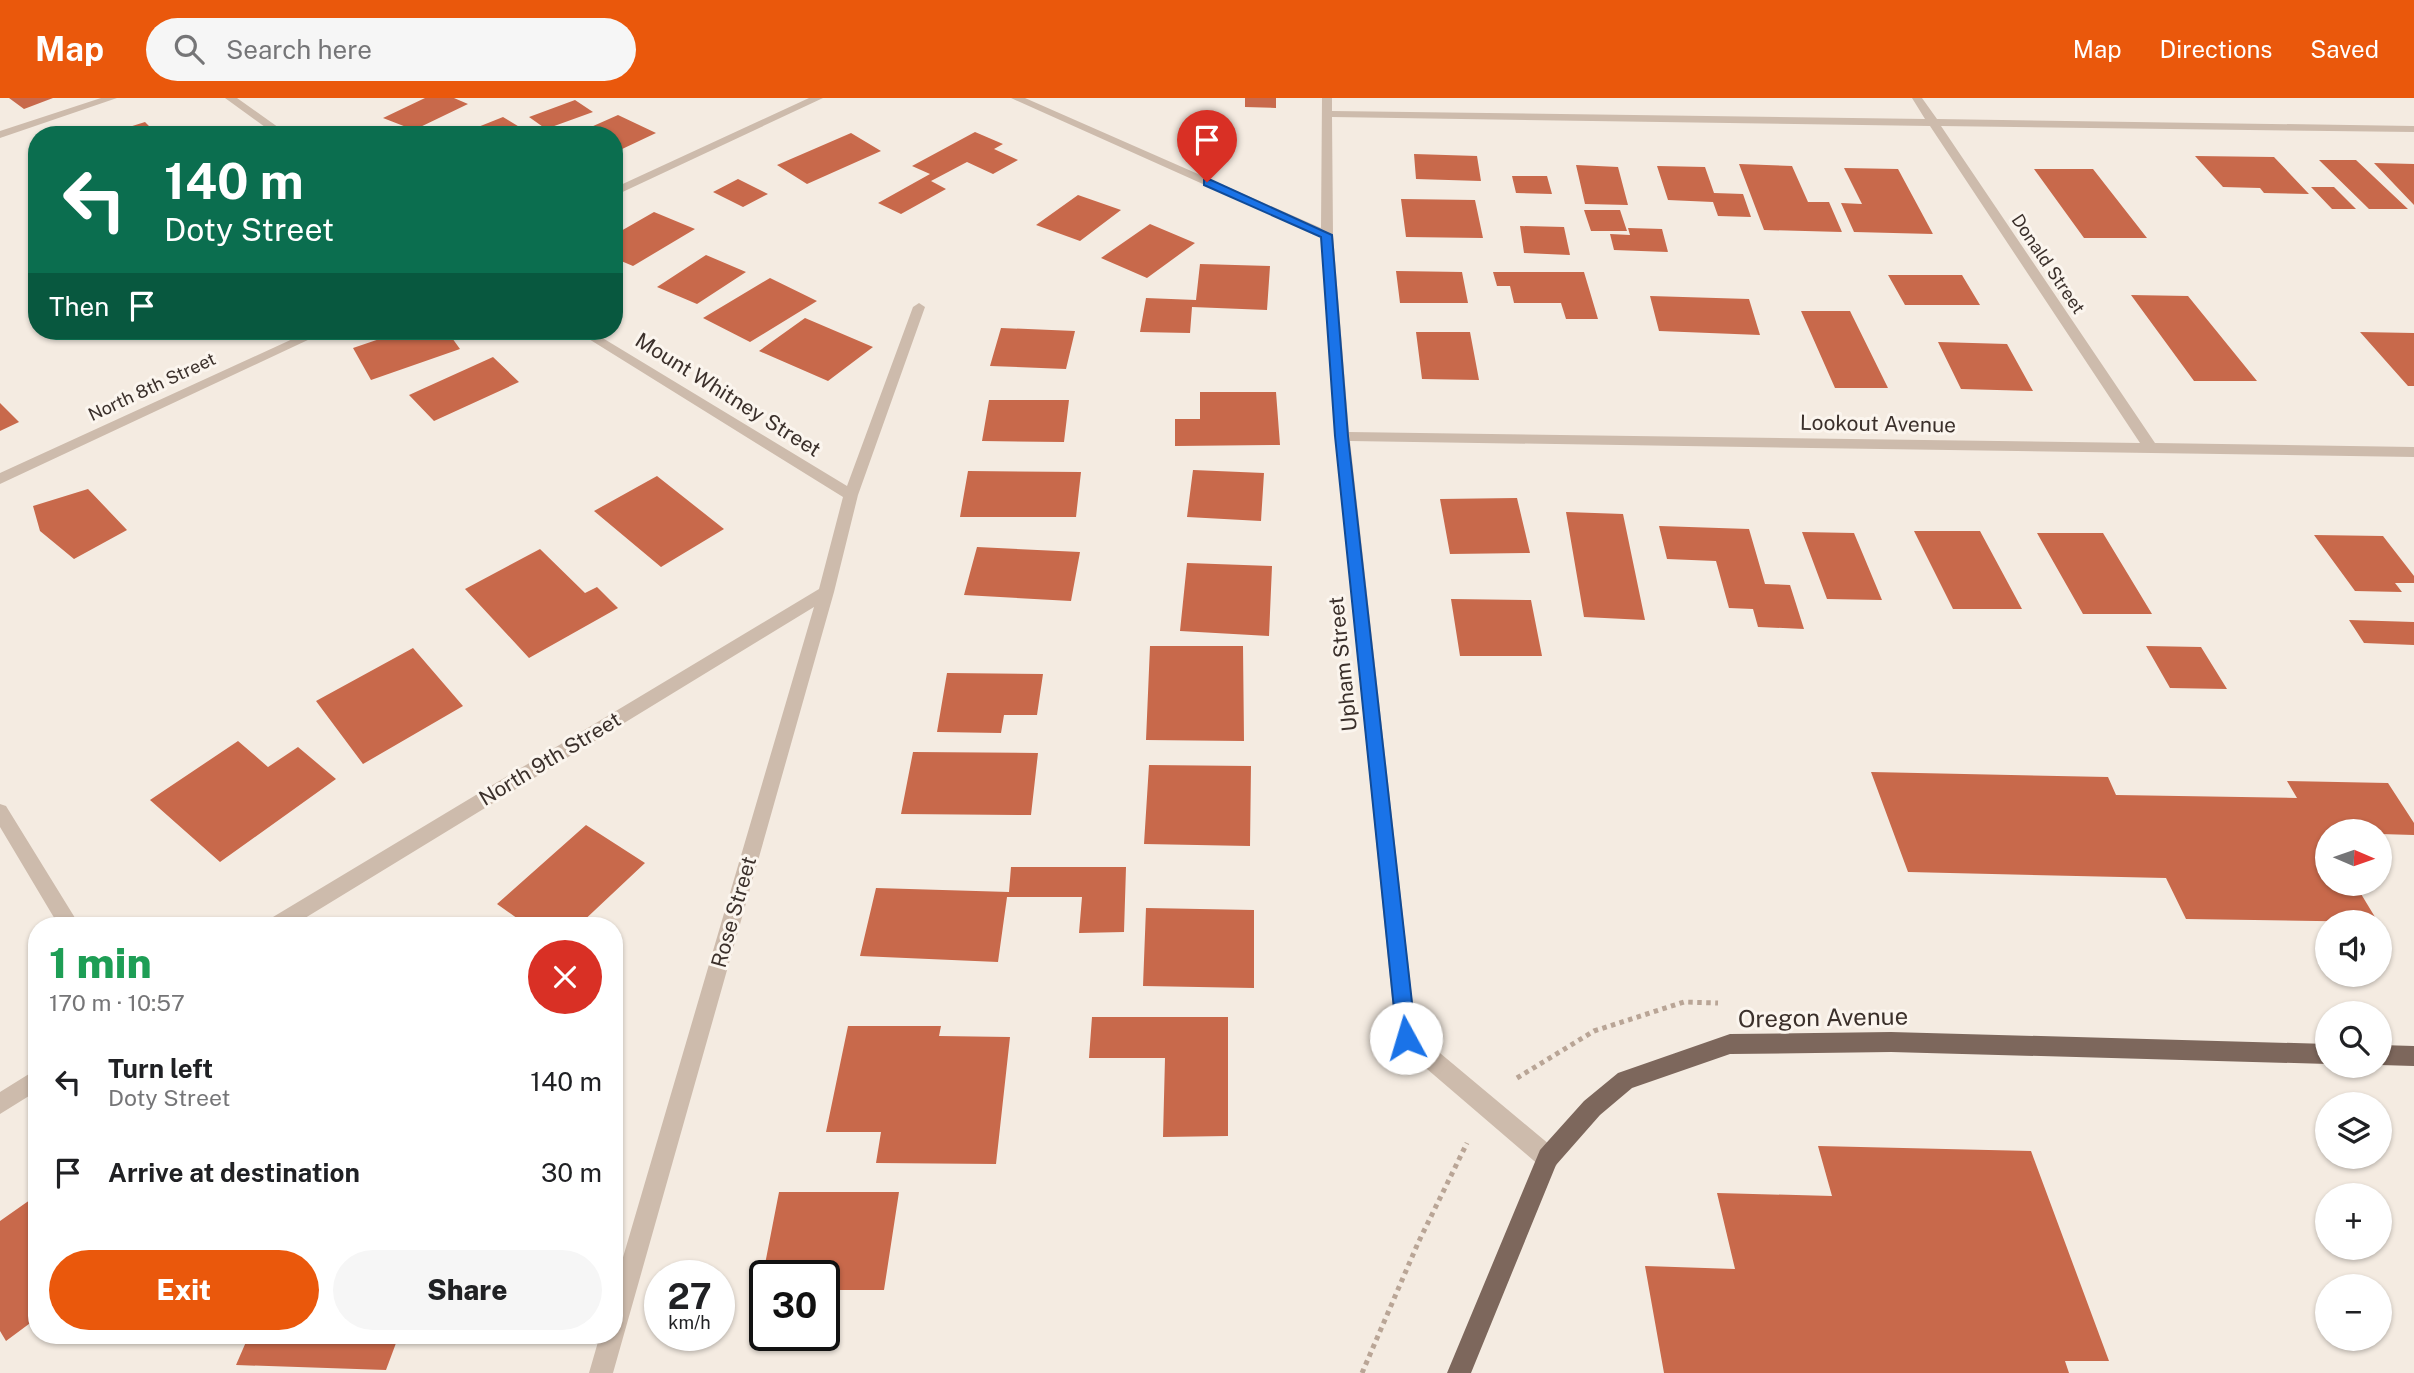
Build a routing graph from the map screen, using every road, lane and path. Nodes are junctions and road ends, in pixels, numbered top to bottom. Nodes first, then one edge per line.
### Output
1 (112, 98) edge
2 (230, 98) edge
3 (818, 98) edge
4 (1017, 98) edge
5 (1917, 98) edge
6 (1328, 106) edge
7 (1932, 121) junction
8 (271, 126) edge
9 (2414, 130) edge
10 (0, 135) edge
11 (623, 189) edge
12 (1327, 235) junction
13 (919, 307) dead end
14 (301, 340) edge
15 (597, 340) edge
16 (1342, 436) junction
17 (2151, 449) junction
18 (2414, 452) edge
19 (0, 479) edge
20 (851, 495) junction
21 (826, 592) junction
22 (0, 811) edge
23 (65, 917) edge
24 (290, 917) edge
25 (2315, 1054) edge
26 (2392, 1055) edge
27 (2414, 1056) edge
28 (28, 1085) edge
29 (0, 1104) edge
30 (1548, 1158) junction
31 (1439, 1197) dead end
32 (623, 1298) edge
33 (609, 1344) edge
34 (601, 1373) edge
35 (1362, 1373) edge
36 (1459, 1373) edge

1 - 10 street
2 - 8 street
3 - 11 street
4 - 12 street
5 - 7 street, Donald Street
6 - 7 street
6 - 12 street, Upham Street
7 - 9 street
7 - 17 street, Donald Street
12 - 16 street, Upham Street
13 - 20 street, Rose Street
14 - 19 street, North 8th Street
15 - 20 street, Mount Whitney Street
16 - 17 street, Lookout Avenue
16 - 30 street, Upham Street
17 - 18 street, Lookout Avenue
20 - 21 street, Rose Street
21 - 24 street, North 9th Street
21 - 32 street, Rose Street
22 - 23 street
25 - 30 main road, Oregon Avenue
26 - 27 main road
28 - 29 street
30 - 36 main road, Oregon Avenue
31 - 35 path
33 - 34 street

